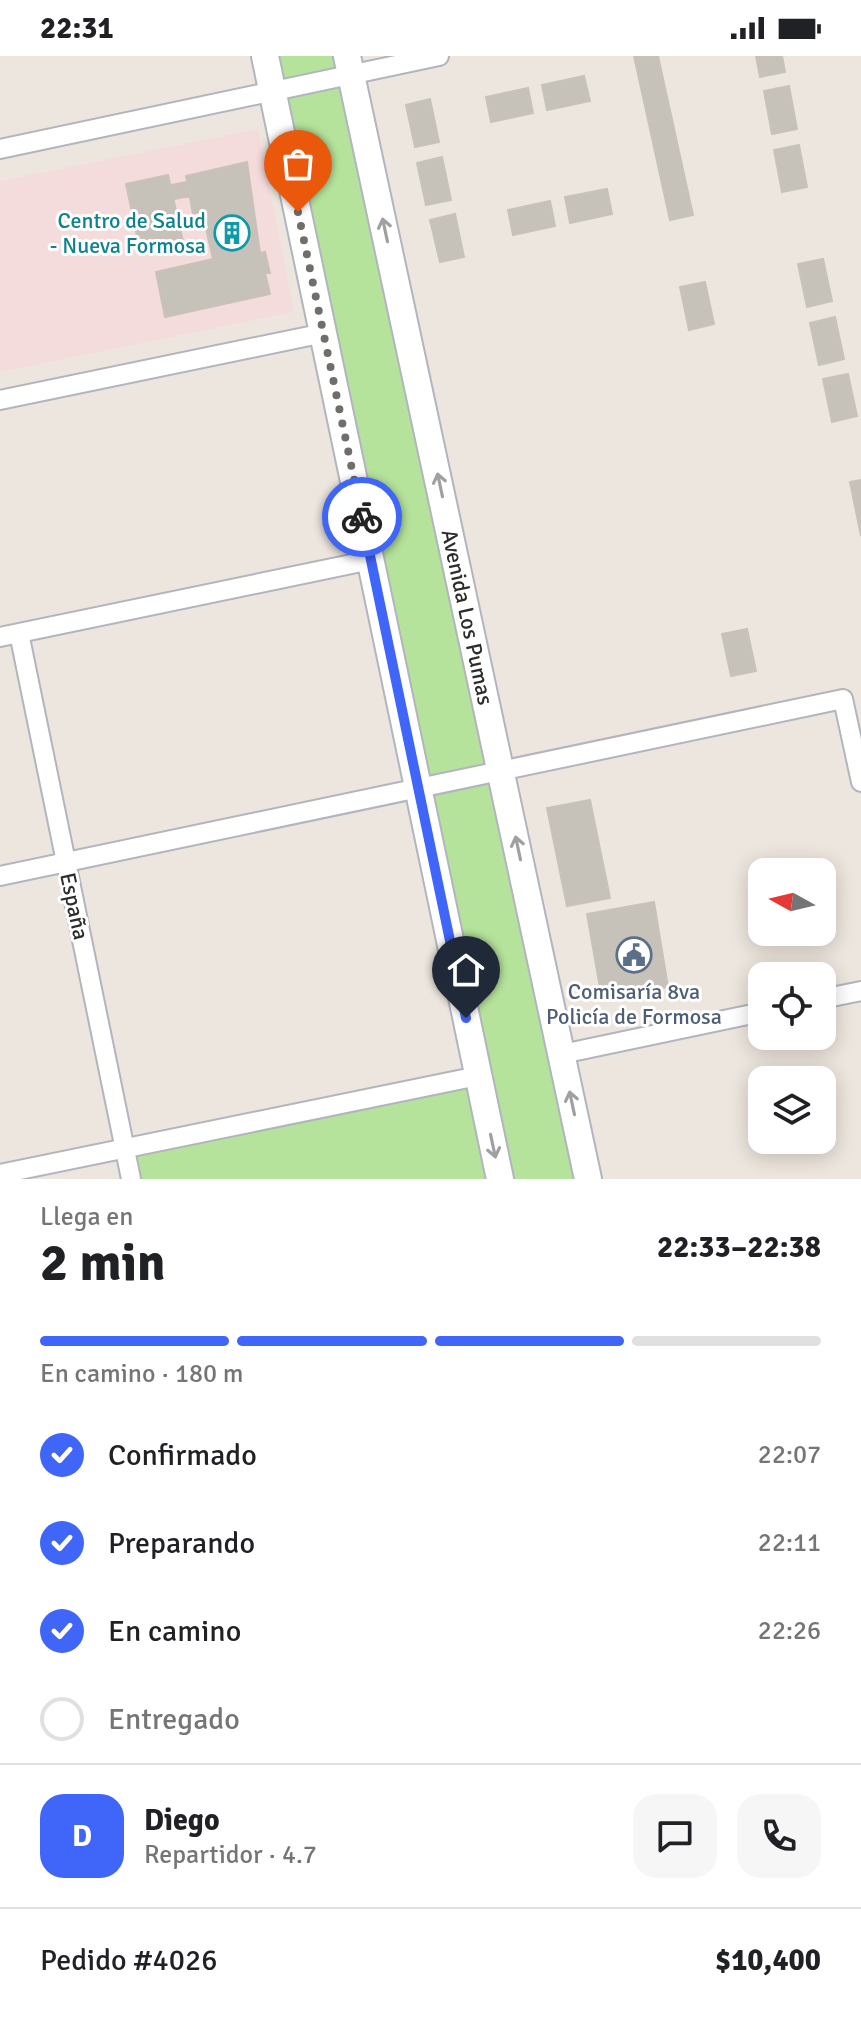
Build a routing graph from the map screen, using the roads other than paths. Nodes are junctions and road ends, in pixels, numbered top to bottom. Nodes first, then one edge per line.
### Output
1 (265, 56) edge
2 (439, 56) edge
3 (349, 65) edge
4 (272, 91) junction
5 (0, 149) edge
6 (324, 333) junction
7 (0, 400) edge
8 (371, 560) junction
9 (9, 635) edge
10 (501, 769) junction
11 (861, 782) edge
12 (419, 789) junction
13 (66, 862) junction
14 (0, 876) edge
15 (861, 991) edge
16 (836, 996) edge
17 (748, 1015) edge
18 (562, 1054) junction
19 (478, 1076) junction
20 (125, 1148) junction
21 (0, 1174) edge
22 (131, 1179) edge
23 (500, 1179) edge
24 (588, 1179) edge

1 - 4 main road
2 - 3 street
3 - 4 street
10 -> 3 main road, Avenida Los Pumas
4 - 5 street
4 - 6 main road
6 - 7 street
6 - 8 main road
8 - 9 street
8 - 12 main road
9 - 13 street, España
10 - 11 street
10 - 12 street
18 -> 10 main road, Avenida Los Pumas
12 - 13 street
12 - 19 main road
13 - 14 street
13 - 20 street, España
15 - 16 street
17 - 18 street
24 -> 18 main road, Avenida Los Pumas
19 - 20 street
19 -> 23 main road
20 - 21 street
20 - 22 street, España

